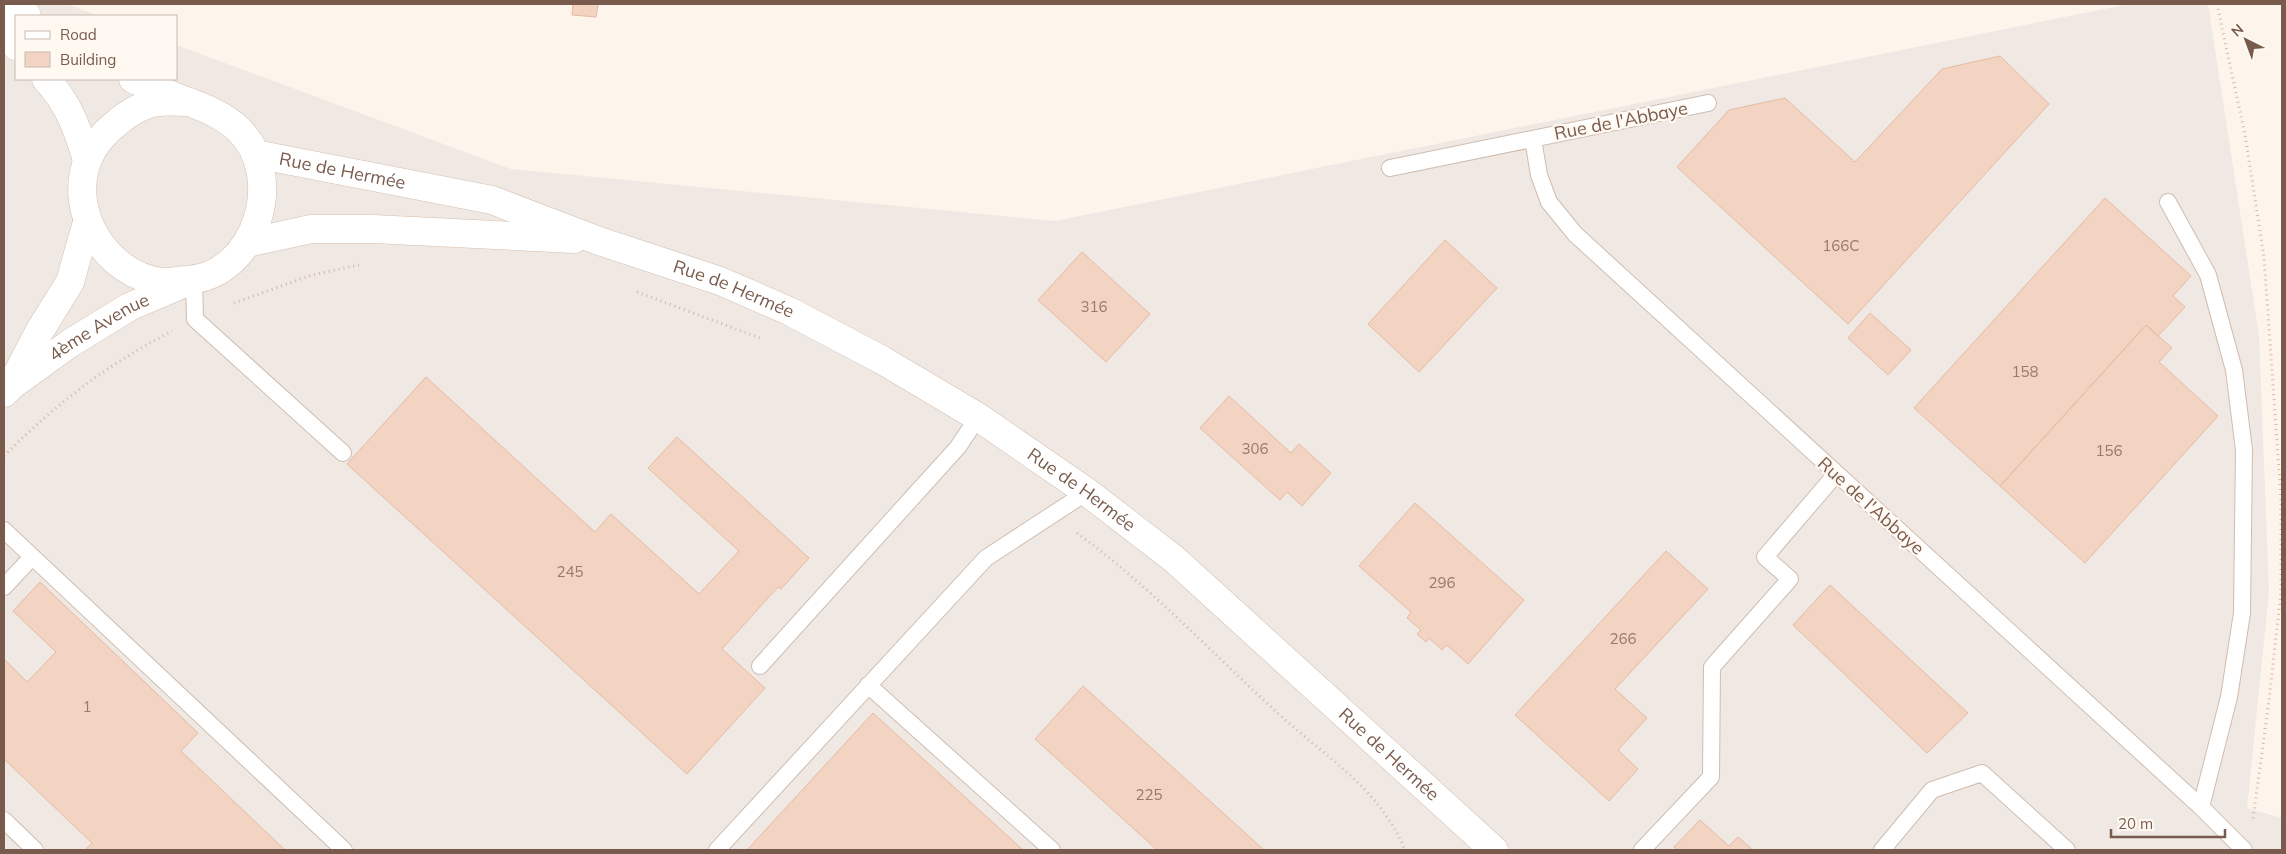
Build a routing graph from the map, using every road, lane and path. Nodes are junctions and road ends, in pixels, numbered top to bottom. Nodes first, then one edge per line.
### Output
1 (6, 4) edge
2 (25, 15) edge
3 (4, 32) edge
4 (15, 45) edge
5 (47, 80) edge
6 (135, 80) edge
7 (188, 102) junction
8 (1708, 104) dead end
9 (1533, 139) junction
10 (255, 154) junction
11 (88, 160) junction
12 (1390, 168) dead end
13 (2168, 202) dead end
14 (87, 222) junction
15 (599, 241) junction
16 (247, 243) junction
17 (362, 264) dead end
18 (194, 280) junction
19 (636, 292) dead end
20 (195, 319) junction
21 (761, 338) dead end
22 (7, 389) edge
23 (978, 417) junction
24 (343, 453) dead end
25 (4, 456) edge
26 (1836, 474) junction
27 (1087, 492) junction
28 (1053, 514) junction
29 (4, 530) edge
30 (32, 556) junction
31 (4, 587) edge
32 (760, 666) dead end
33 (868, 685) junction
34 (2201, 807) junction
35 (4, 820) edge
36 (35, 850) edge
37 (344, 850) edge
38 (717, 850) edge
39 (1052, 850) edge
40 (1405, 850) edge
41 (1494, 850) edge
42 (1642, 850) edge
43 (1882, 850) edge
44 (2067, 850) edge
45 (2244, 850) edge

1 - 2 street
3 - 4 street
5 - 11 street
6 - 7 street, Rue de Hermée
7 - 10 street, Rue de Hermée
7 - 11 street, Rue de Hermée
8 - 9 lane, Rue de l'Abbaye
9 - 12 lane, Rue de l'Abbaye
9 - 26 lane, Rue de l'Abbaye
10 - 15 street, Rue de Hermée
10 - 16 street, Rue de Hermée
11 - 14 street, Rue de Hermée
13 - 34 lane
14 - 18 street, Rue de Hermée
14 - 22 street, 4ème Avenue
15 - 16 street, Rue de Hermée
15 - 23 street, Rue de Hermée
16 - 18 street, Rue de Hermée
17 - 20 path
18 - 20 lane
18 - 22 street, 4ème Avenue
19 - 21 path
20 - 24 lane
20 - 25 path
23 - 27 street, Rue de Hermée
23 - 32 lane
26 - 34 lane, Rue de l'Abbaye
26 - 42 lane
27 - 28 lane
27 - 41 street, Rue de Hermée
28 - 33 lane
28 - 40 path
29 - 30 lane
30 - 31 lane
30 - 37 lane
33 - 38 lane
33 - 39 lane
34 - 45 lane, Rue de l'Abbaye
35 - 36 lane
43 - 44 lane

